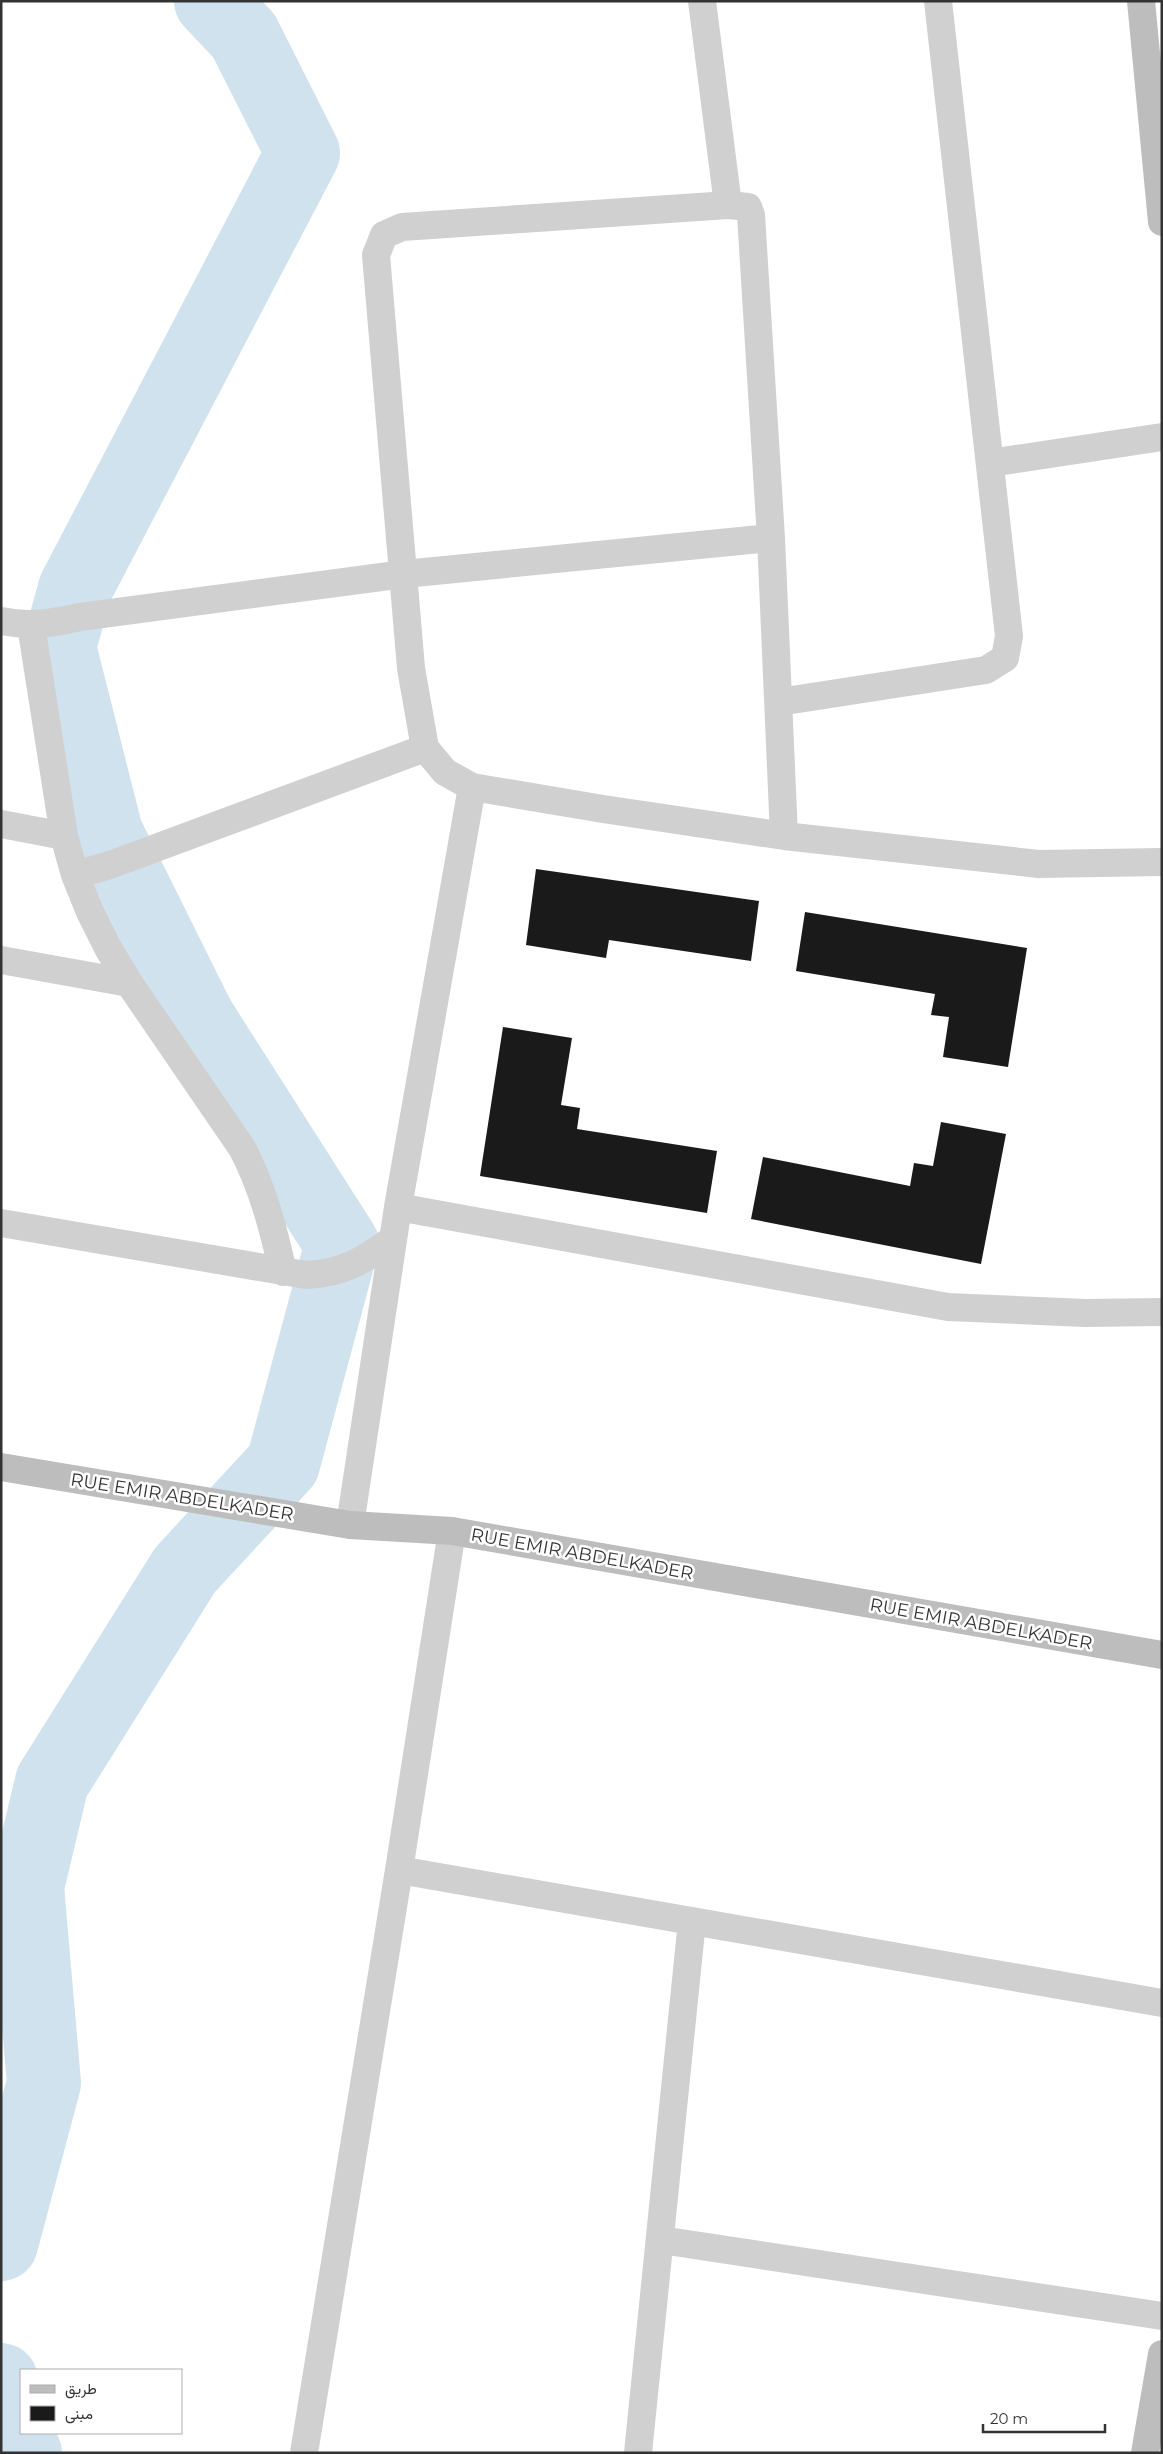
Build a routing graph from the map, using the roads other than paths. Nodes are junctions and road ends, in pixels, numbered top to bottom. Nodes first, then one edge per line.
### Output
1 (702, 1) edge
2 (938, 1) edge
3 (1141, 1) edge
4 (728, 205) junction
5 (1162, 222) edge
6 (1162, 437) edge
7 (990, 463) junction
8 (771, 538) junction
9 (404, 574) junction
10 (1, 621) edge
11 (39, 624) junction
12 (779, 702) junction
13 (425, 748) junction
14 (472, 787) junction
15 (1, 824) edge
16 (64, 836) junction
17 (784, 836) junction
18 (1162, 862) edge
19 (75, 876) junction
20 (1, 960) edge
21 (129, 983) junction
22 (398, 1207) junction
23 (1, 1223) edge
24 (383, 1246) junction
25 (294, 1274) junction
26 (1162, 1312) edge
27 (1, 1467) edge
28 (350, 1525) junction
29 (452, 1531) junction
30 (1162, 1655) edge
31 (399, 1870) junction
32 (692, 1921) junction
33 (1162, 2003) edge
34 (661, 2240) junction
35 (1162, 2316) edge
36 (1162, 2354) edge
37 (304, 2453) edge
38 (638, 2453) edge
39 (1145, 2453) edge

1 - 4 street
2 - 7 street
3 - 5 main road
4 - 8 street
4 - 9 street
6 - 7 street
7 - 12 street
8 - 9 street
8 - 12 street
9 - 11 street
9 - 13 street
10 - 11 street
11 - 16 street
12 - 17 street
13 - 14 street
13 - 19 street
14 - 17 street
14 - 22 street
15 - 16 street
16 - 19 street
17 - 18 street
19 - 21 street
20 - 21 street
21 - 25 street
22 - 24 street
22 - 26 street
23 - 25 street
24 - 25 street
24 - 28 street
27 - 28 main road, RUE EMIR ABDELKADER
28 - 29 main road, RUE EMIR ABDELKADER
29 - 30 main road, RUE EMIR ABDELKADER
29 - 31 street
31 - 32 street
31 - 37 street
32 - 33 street
32 - 34 street
34 - 35 street
34 - 38 street
36 - 39 main road

